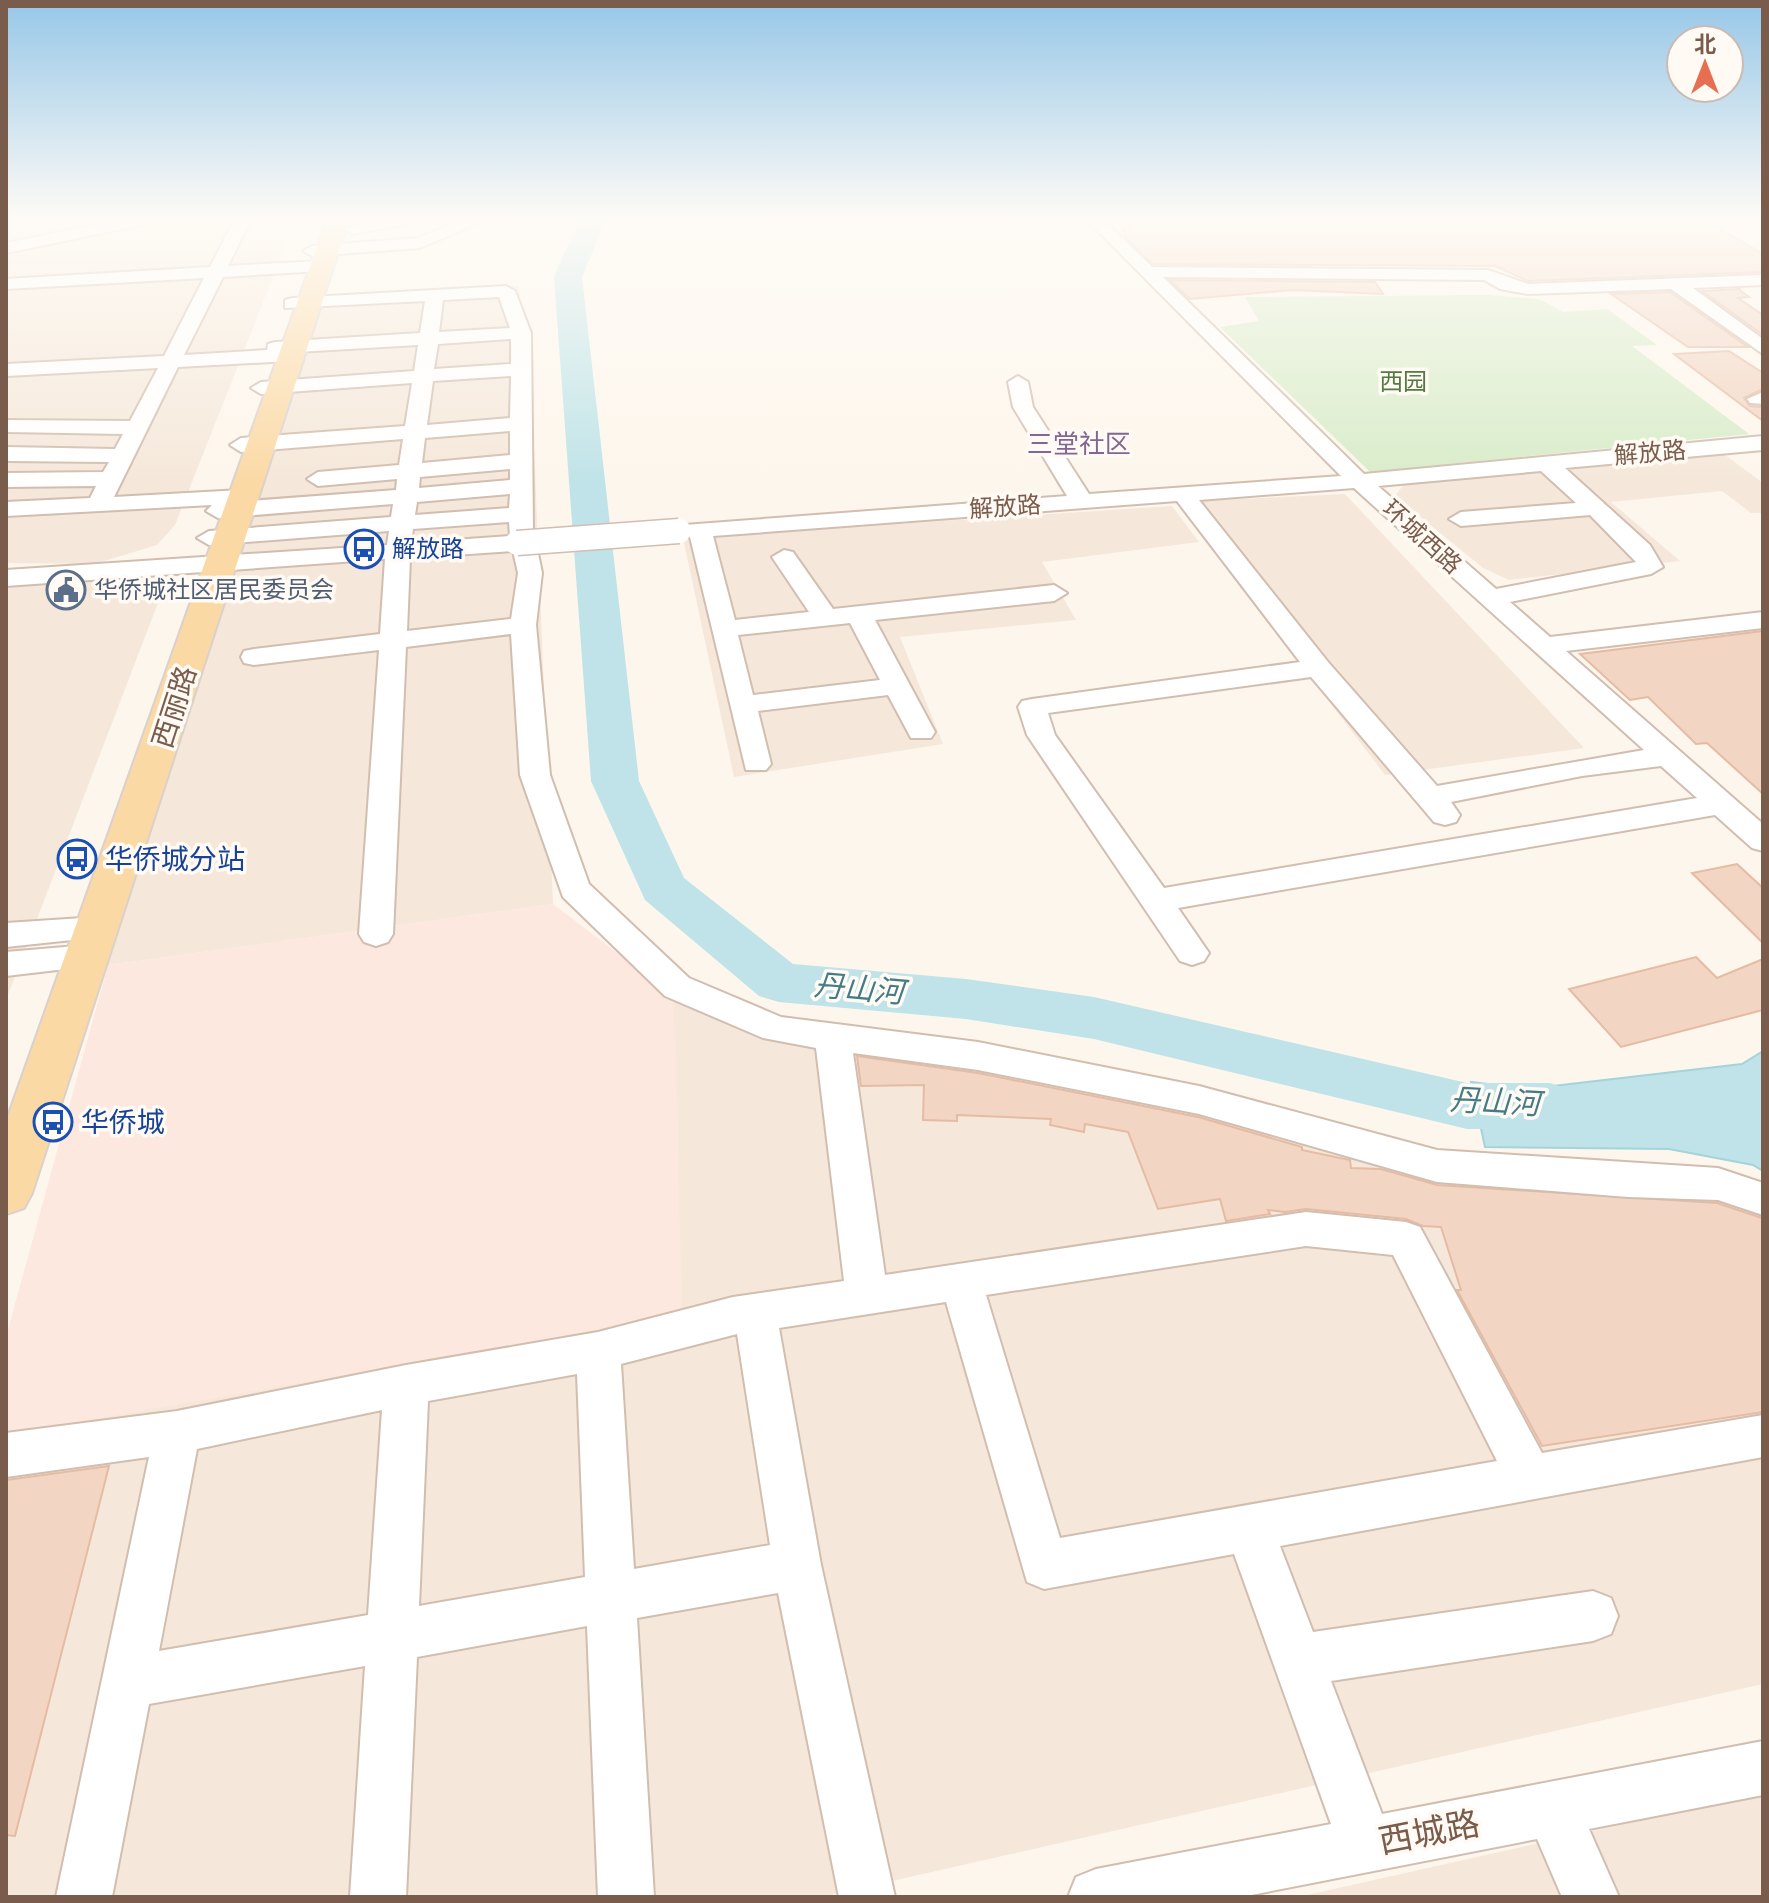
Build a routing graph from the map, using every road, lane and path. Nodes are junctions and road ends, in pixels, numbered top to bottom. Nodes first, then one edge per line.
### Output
1 (198, 308) edge
2 (299, 308) edge
3 (433, 308) edge
4 (512, 308) edge
5 (1184, 308) edge
6 (1710, 308) edge
7 (521, 333) junction
8 (428, 338) junction
9 (1760, 343) edge
10 (282, 351) junction
11 (171, 361) junction
12 (519, 369) junction
13 (6, 370) edge
14 (423, 376) junction
15 (1018, 382) dead end
16 (270, 387) junction
17 (522, 424) junction
18 (6, 426) edge
19 (137, 428) junction
20 (415, 432) junction
21 (1763, 443) edge
22 (250, 445) junction
23 (1731, 446) junction
24 (6, 454) edge
25 (122, 456) junction
26 (1546, 463) junction
27 (1763, 469) edge
28 (111, 479) junction
29 (6, 480) edge
30 (1359, 481) junction
31 (408, 483) junction
32 (1183, 494) junction
33 (232, 498) junction
34 (521, 501) junction
35 (1082, 501) junction
36 (97, 507) junction
37 (1595, 508) junction
38 (6, 509) edge
39 (1461, 519) dead end
40 (402, 523) junction
41 (689, 530) junction
42 (214, 551) junction
43 (398, 552) junction
44 (784, 557) dead end
45 (6, 578) edge
46 (1054, 593) dead end
47 (1491, 598) junction
48 (859, 615) junction
49 (826, 618) junction
50 (1763, 620) edge
51 (523, 625) junction
52 (724, 629) junction
53 (393, 641) junction
54 (1544, 646) junction
55 (254, 657) dead end
56 (1318, 668) junction
57 (897, 686) junction
58 (742, 705) junction
59 (921, 732) dead end
60 (1667, 756) junction
61 (756, 764) dead end
62 (1722, 804) junction
63 (1763, 841) edge
64 (1154, 901) junction
65 (376, 934) dead end
66 (6, 935) edge
67 (79, 943) junction
68 (1192, 953) dead end
69 (6, 964) edge
70 (833, 1037) junction
71 (6, 1112) edge
72 (6, 1193) edge
73 (1763, 1199) edge
74 (961, 1281) junction
75 (867, 1295) junction
76 (755, 1313) junction
77 (598, 1351) junction
78 (406, 1385) junction
79 (177, 1432) junction
80 (1763, 1436) edge
81 (6, 1455) edge
82 (1530, 1478) junction
83 (1249, 1528) junction
84 (797, 1565) junction
85 (611, 1598) junction
86 (1593, 1616) dead end
87 (393, 1636) junction
88 (1298, 1660) junction
89 (127, 1682) junction
90 (1763, 1768) edge
91 (1551, 1808) junction
92 (1366, 1845) junction
93 (84, 1897) edge
94 (378, 1897) edge
95 (626, 1897) edge
96 (867, 1897) edge
97 (1096, 1897) edge
98 (1591, 1897) edge

1 - 11 street
2 - 10 main road, 西丽路
3 - 8 street
4 - 7 street
5 - 30 street, 环城西路
6 - 9 street
7 - 8 street
7 - 12 street
8 - 10 street
8 - 14 street
10 - 11 street
10 - 16 main road, 西丽路
11 - 13 street
11 - 19 street
12 - 14 street
12 - 17 street
14 - 16 street
14 - 20 street
15 - 35 street
16 - 22 main road, 西丽路
17 - 20 street
17 - 34 street
18 - 19 street
19 - 25 street
20 - 22 street
20 - 31 street
21 - 23 street, 解放路
22 - 33 main road, 西丽路
23 - 26 street, 解放路
23 - 27 street
24 - 25 street
25 - 28 street
26 - 30 street, 解放路
26 - 37 street
28 - 29 street
28 - 36 street
30 - 32 street, 解放路
30 - 47 street, 环城西路
31 - 33 street
31 - 33 street
31 - 34 street
31 - 40 street
32 - 35 street, 解放路
32 - 56 street
33 - 36 street
33 - 42 main road, 西丽路
34 - 40 street
34 - 41 street, 解放路, bridge
34 - 43 street, 解放路
34 - 51 street
35 - 41 street, 解放路
36 - 38 street
37 - 39 street
37 - 47 street
40 - 42 street
40 - 43 street
41 - 52 street
42 - 43 street, 解放路
42 - 45 street, 解放路
42 - 67 main road, 西丽路
43 - 53 street
44 - 49 street
46 - 48 street
47 - 54 street, 环城西路
48 - 49 street
48 - 57 street
49 - 52 street
50 - 54 street
51 - 53 street
51 - 70 street
52 - 58 street
53 - 55 street
53 - 65 street
54 - 60 street, 环城西路
56 - 60 street
56 - 64 street
57 - 58 street
57 - 59 street
58 - 61 street
60 - 62 street, 环城西路
62 - 63 street, 环城西路
62 - 64 street
64 - 68 street
66 - 67 street
67 - 69 street
67 - 71 main road, 西丽路
67 - 72 main road, 西丽路
70 - 73 street
70 - 75 street
74 - 75 street
74 - 82 street
74 - 83 street
75 - 76 street
76 - 77 street
76 - 84 street
77 - 78 street
77 - 85 street
78 - 79 street
78 - 87 street
79 - 81 street
79 - 89 street
80 - 82 street
82 - 83 street
83 - 88 street
84 - 85 street
84 - 96 street
85 - 87 street
85 - 95 street
86 - 88 street
87 - 89 street
87 - 94 street
88 - 92 street
89 - 93 street
90 - 91 street, 西城路
91 - 92 street, 西城路
91 - 98 street
92 - 97 street, 西城路

